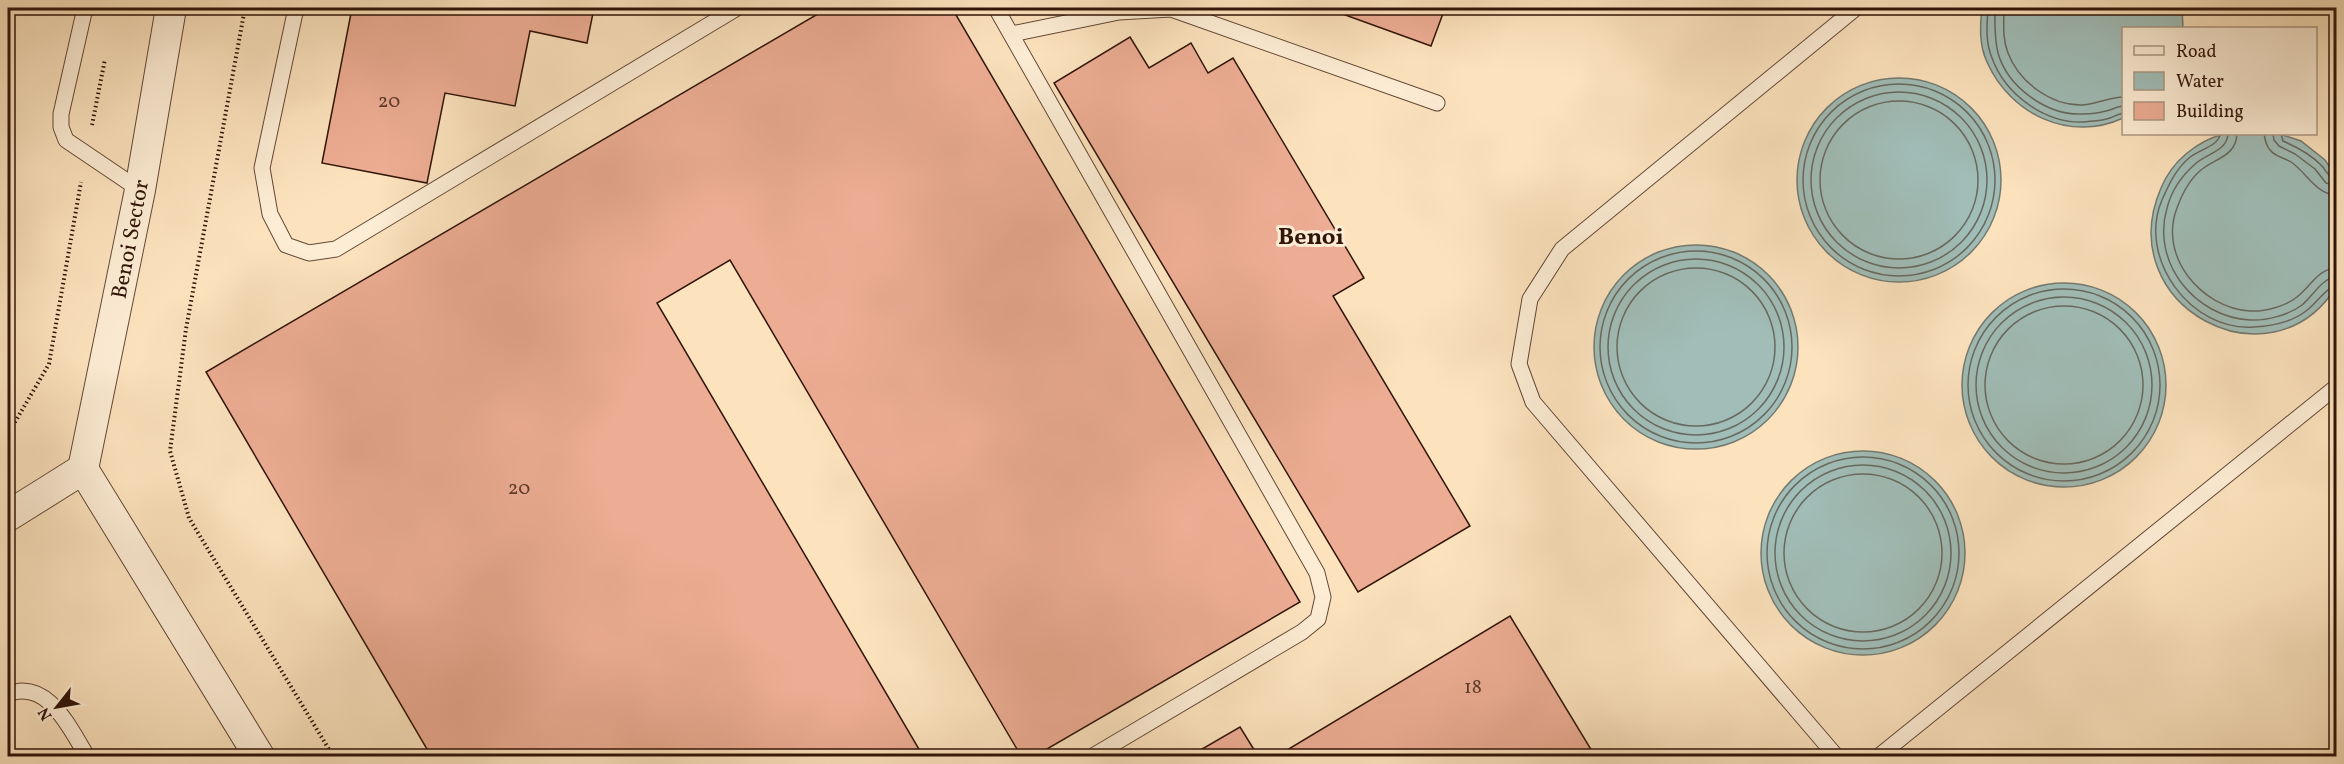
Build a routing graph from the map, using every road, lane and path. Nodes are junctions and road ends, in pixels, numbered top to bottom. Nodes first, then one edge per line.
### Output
1 (85, 8) edge
2 (171, 8) edge
3 (245, 8) edge
4 (296, 8) edge
5 (736, 8) edge
6 (996, 8) edge
7 (1171, 8) edge
8 (1857, 8) edge
9 (1012, 34) junction
10 (106, 53) dead end
11 (1437, 103) dead end
12 (91, 132) dead end
13 (82, 177) dead end
14 (140, 190) junction
15 (2337, 387) edge
16 (8, 434) edge
17 (83, 469) junction
18 (8, 516) edge
19 (8, 694) edge
20 (87, 756) edge
21 (259, 756) edge
22 (333, 756) edge
23 (1093, 756) edge
24 (1836, 756) edge
25 (1879, 756) edge

1 - 14 lane
2 - 14 street, Benoi Sector
3 - 22 path
4 - 5 lane
6 - 9 lane
7 - 9 lane
7 - 11 lane
8 - 24 lane
9 - 23 lane
10 - 12 path
13 - 16 path
14 - 17 street, Benoi Sector
15 - 25 lane
17 - 18 street
17 - 21 street
19 - 20 lane

